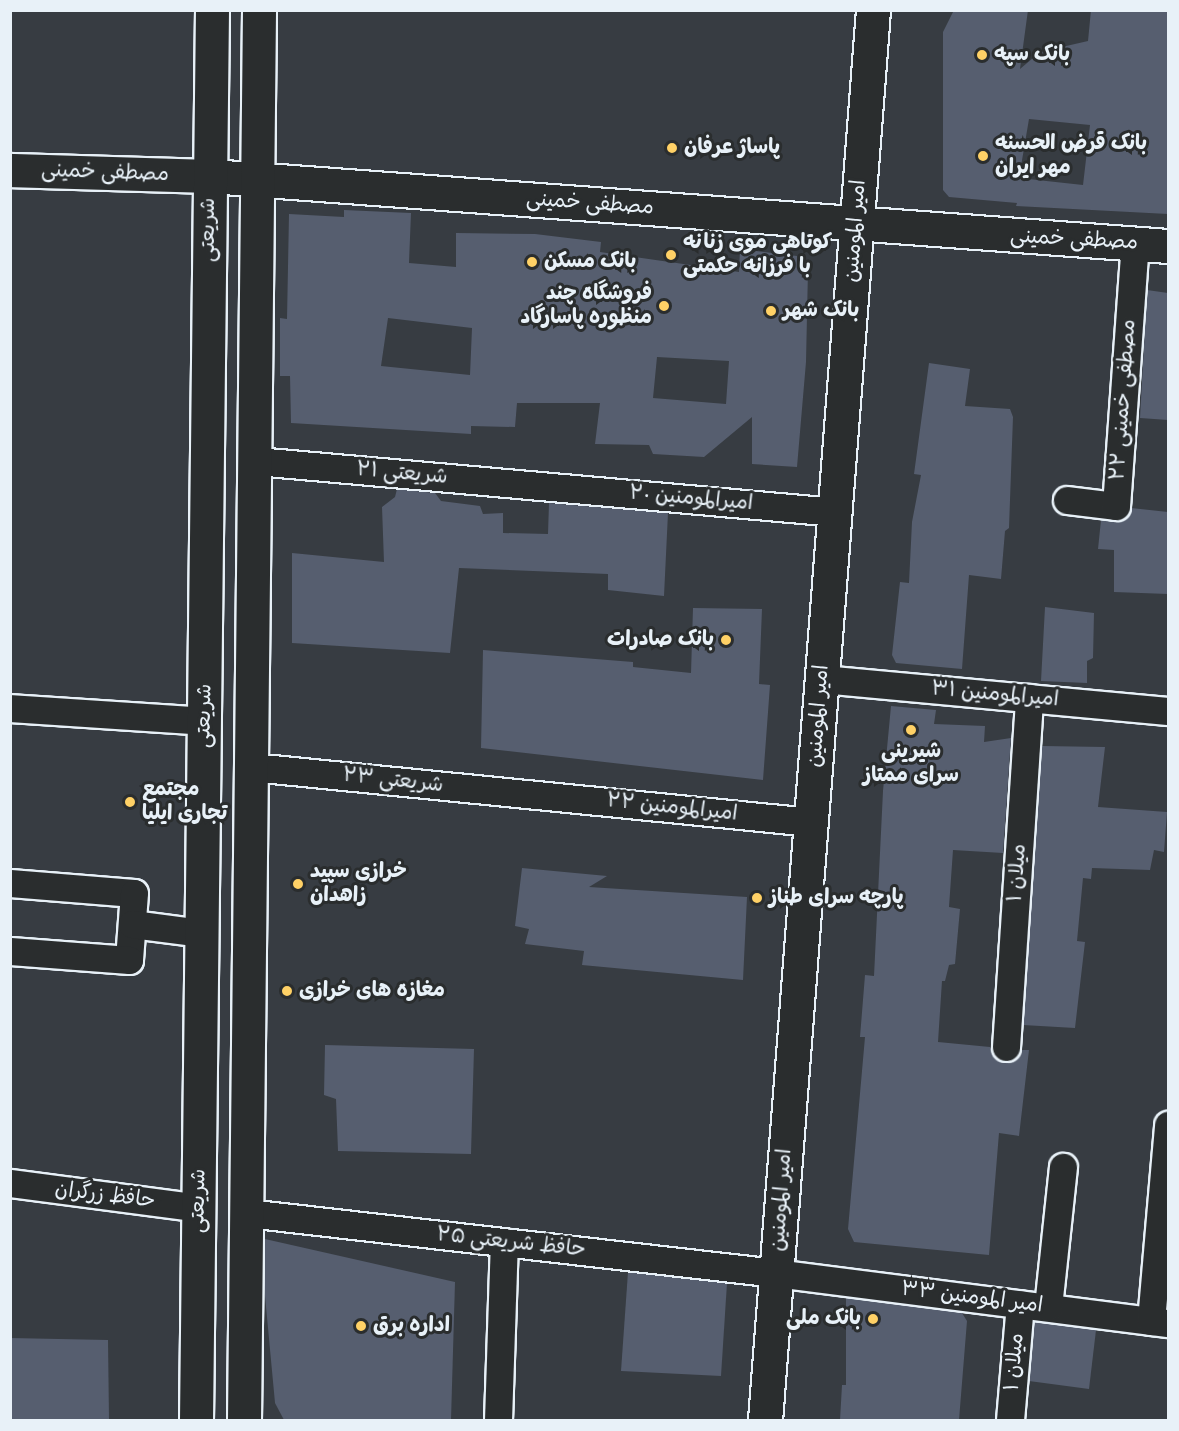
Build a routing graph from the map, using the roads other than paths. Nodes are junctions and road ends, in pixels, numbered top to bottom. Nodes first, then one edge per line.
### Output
1 (212, 10) edge
2 (259, 10) edge
3 (873, 10) edge
4 (10, 170) edge
5 (210, 176) junction
6 (256, 180) junction
7 (857, 224) junction
8 (1136, 243) junction
9 (1168, 246) edge
10 (256, 461) junction
11 (548, 486) joint
12 (1066, 500) dead end
13 (835, 512) junction
14 (822, 679) junction
15 (1029, 698) junction
16 (10, 708) edge
17 (1168, 711) edge
18 (205, 721) junction
19 (252, 767) junction
20 (534, 795) joint
21 (811, 822) junction
22 (10, 883) edge
23 (132, 924) junction
24 (202, 933) junction
25 (10, 951) edge
26 (1006, 1047) dead end
27 (1168, 1125) edge
28 (1063, 1167) dead end
29 (10, 1184) edge
30 (199, 1208) junction
31 (247, 1213) junction
32 (504, 1242) junction
33 (776, 1273) junction
34 (1020, 1304) junction
35 (1048, 1307) junction
36 (1160, 1322) edge
37 (196, 1420) edge
38 (244, 1420) edge
39 (498, 1420) edge
40 (765, 1420) edge
41 (1010, 1420) edge

1 - 5 main road, شریعتی
2 - 6 main road
3 - 7 main road, امیر المومنین
4 - 5 main road, مصطفی خمینی
5 - 6 main road, مصطفی خمینی
5 - 18 main road, شریعتی
6 - 7 main road, مصطفی خمینی
6 - 10 main road
7 - 8 main road, مصطفی خمینی
7 - 13 main road, امیر المومنین
8 - 9 main road, مصطفی خمینی
8 - 12 street, مصطفی خمینی ۲۲
10 - 11 street, شریعتی ۲۱
10 - 19 main road
11 - 13 street, امیرالمومنین ۲۰
13 - 14 main road, امیر المومنین
14 - 15 street, امیرالمومنین ۳۱
14 - 21 main road, امیر المومنین
15 - 17 street, امیرالمومنین ۳۱
15 - 26 street, میلان ۱
16 - 18 street
18 - 24 main road, شریعتی
19 - 20 street, شریعتی ۲۳
19 - 31 main road
20 - 21 street, امیرالمومنین ۲۲
21 - 33 main road, امیر المومنین
22 - 23 street
23 - 24 street
23 - 25 street
24 - 30 main road, شریعتی
27 - 36 street
28 - 35 street
29 - 30 street, حافظ زرگران
30 - 37 main road, شریعتی
31 - 32 street, حافظ شریعتی ۲۵
31 - 38 main road
32 - 33 street, حافظ شریعتی ۲۵
32 - 39 street
33 - 34 street, امیر المومنین ۳۳
33 - 40 main road, امیر المومنین
34 - 35 street, امیر المومنین ۳۳
34 - 41 street, میلان ۱
35 - 36 street, امیر المومنین ۳۳

